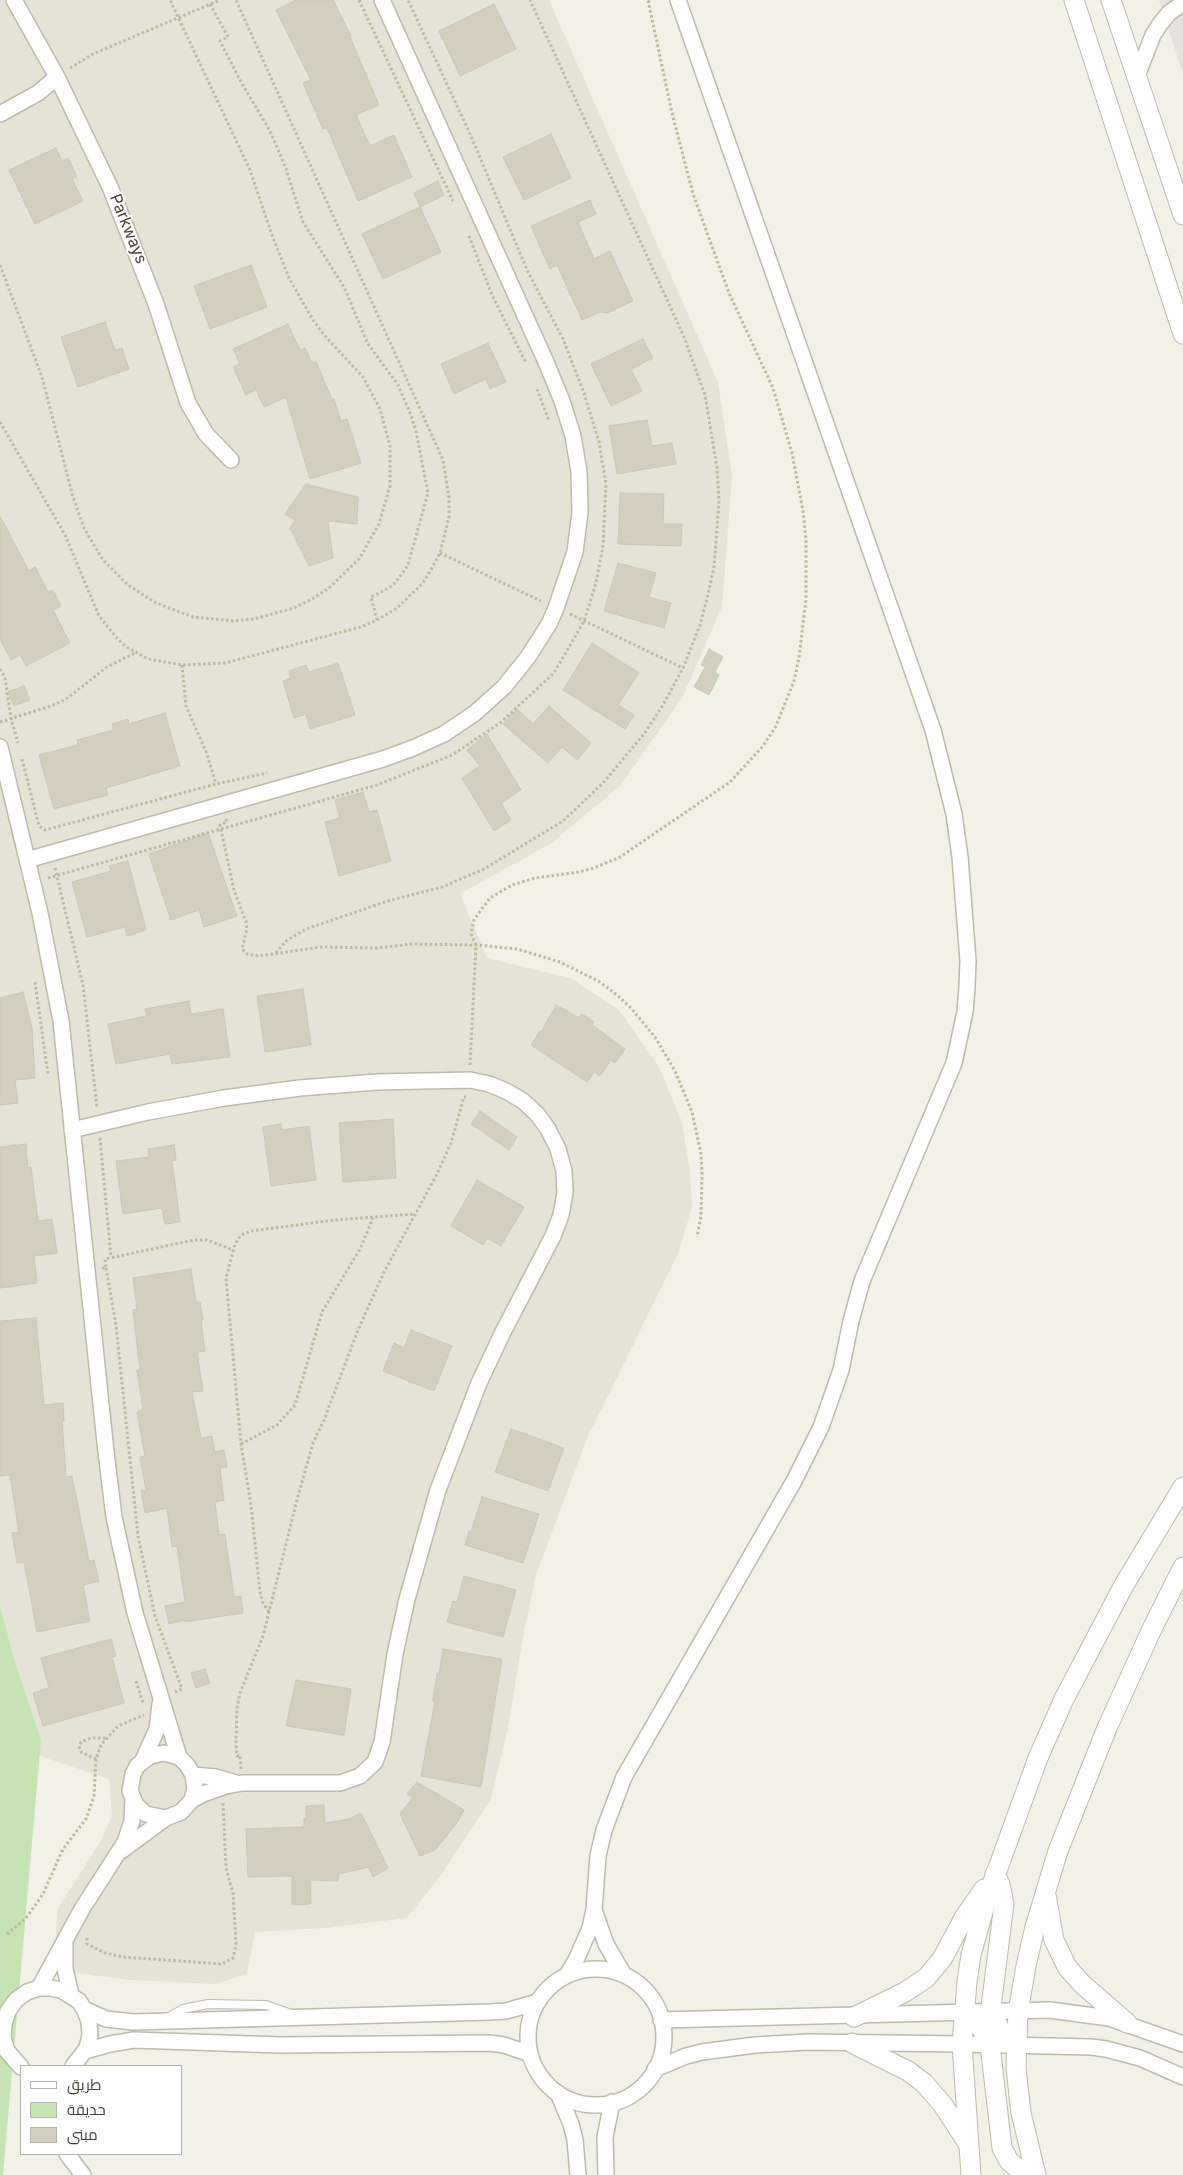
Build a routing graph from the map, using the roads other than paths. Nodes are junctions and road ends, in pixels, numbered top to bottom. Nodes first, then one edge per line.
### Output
1 (14, 0) edge
2 (382, 0) edge
3 (678, 0) edge
4 (1074, 0) edge
5 (1111, 0) edge
6 (1183, 3) edge
7 (1137, 76) junction
8 (58, 77) junction
9 (0, 114) edge
10 (1183, 216) edge
11 (1183, 334) edge
12 (231, 460) dead end
13 (0, 747) edge
14 (27, 860) junction
15 (72, 1130) junction
16 (1183, 1487) edge
17 (1183, 1566) edge
18 (160, 1702) junction
19 (179, 1757) junction
20 (143, 1760) junction
21 (193, 1775) junction
22 (240, 1783) junction
23 (133, 1799) junction
24 (192, 1800) junction
25 (166, 1818) junction
26 (120, 1852) junction
27 (995, 1874) junction
28 (1045, 1888) junction
29 (594, 1910) junction
30 (66, 1941) junction
31 (567, 1975) junction
32 (624, 1975) junction
33 (39, 1988) junction
34 (71, 1995) junction
35 (538, 2002) junction
36 (84, 2009) junction
37 (4, 2012) edge
38 (1018, 2012) junction
39 (992, 2013) junction
40 (964, 2014) junction
41 (854, 2017) junction
42 (662, 2020) junction
43 (1127, 2024) junction
44 (852, 2043) junction
45 (962, 2044) junction
46 (1183, 2044) edge
47 (990, 2045) junction
48 (1017, 2045) junction
49 (4, 2049) edge
50 (85, 2051) junction
51 (530, 2054) junction
52 (74, 2065) edge
53 (20, 2066) edge
54 (655, 2068) junction
55 (1183, 2077) edge
56 (558, 2093) junction
57 (612, 2102) junction
58 (970, 2146) junction
59 (68, 2155) edge
60 (83, 2175) edge
61 (578, 2175) edge
62 (606, 2175) edge
63 (971, 2175) edge
64 (1029, 2175) edge
65 (1036, 2175) edge

1 - 8 street, Parkways
2 - 14 street
3 - 29 street
4 - 11 street
5 - 7 street
6 - 7 street
7 - 10 street
8 - 9 street
8 - 12 street, Parkways
13 - 14 street
14 - 15 street
15 - 18 street
15 - 22 street
16 - 27 street
17 - 28 street
18 - 19 street
18 - 20 street
19 - 20 street
19 - 21 street
20 - 23 street
21 - 22 street
21 - 24 street
22 - 24 street
23 - 25 street
23 - 26 street
24 - 25 street
25 - 26 street
26 - 30 street
27 - 39 street
27 - 40 street
27 - 41 street
28 - 38 street
28 - 43 street
29 - 31 street
29 - 32 street
30 - 33 street
30 - 34 street
31 - 32 street
31 - 35 street
32 - 42 street
33 - 34 street
33 - 37 street
34 - 36 street
35 - 36 street
35 - 51 street
36 - 50 street
37 - 49 street
38 - 39 street
38 - 43 street
38 - 48 street
39 - 40 street
39 - 48 street
40 - 41 street
40 - 45 street
40 - 47 street
41 - 42 street
42 - 54 street
43 - 46 street
44 - 45 street
44 - 54 street
44 - 58 street
45 - 47 street
45 - 58 street
47 - 48 street
47 - 64 street
48 - 55 street
48 - 65 street
49 - 53 street
50 - 51 street
50 - 52 street
51 - 56 street
54 - 57 street
56 - 57 street
56 - 61 street
57 - 62 street
58 - 63 street
59 - 60 street

